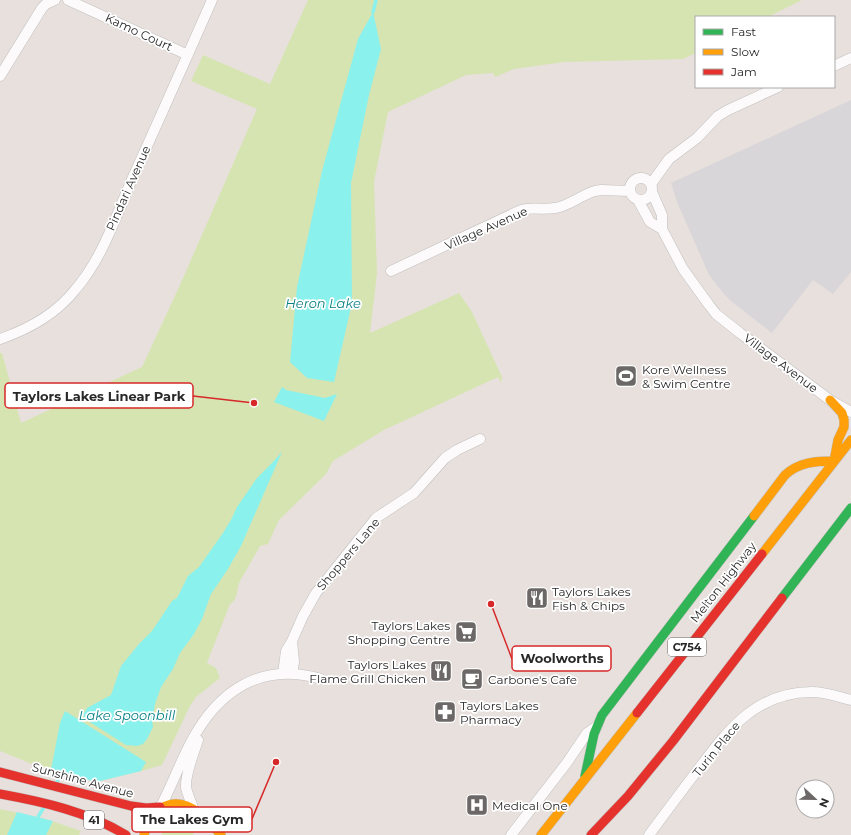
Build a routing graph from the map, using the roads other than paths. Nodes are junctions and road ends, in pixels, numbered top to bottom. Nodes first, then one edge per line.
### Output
1 (54, 0) edge
2 (68, 0) edge
3 (212, 0) edge
4 (188, 55) junction
5 (851, 58) edge
6 (835, 66) edge
7 (0, 76) edge
8 (776, 88) edge
9 (652, 188) junction
10 (630, 191) junction
11 (638, 200) junction
12 (662, 229) junction
13 (391, 271) dead end
14 (0, 339) edge
15 (830, 400) junction
16 (851, 412) edge
17 (480, 439) dead end
18 (851, 440) edge
19 (834, 461) junction
20 (851, 508) edge
21 (287, 674) junction
22 (321, 679) dead end
23 (851, 700) edge
24 (203, 723) junction
25 (597, 726) junction
26 (0, 772) edge
27 (585, 779) junction
28 (0, 794) edge
29 (161, 807) junction
30 (193, 808) junction
31 (209, 822) junction
32 (126, 835) edge
33 (144, 835) edge
34 (211, 835) edge
35 (221, 835) edge
36 (511, 835) edge
37 (541, 835) edge
38 (591, 835) edge
39 (649, 835) edge

1 - 7 street
2 - 4 street, Kamo Court
3 - 4 street, Pindari Avenue
4 - 14 street, Pindari Avenue
5 - 6 street
8 - 9 street
9 - 10 street
9 - 11 street
9 - 12 street, Village Avenue
10 - 11 street
10 - 13 street, Village Avenue
11 - 12 street, Village Avenue
12 - 15 street, Village Avenue
15 - 16 street, Village Avenue
15 - 19 main road, Village Avenue
17 - 21 street, Shoppers Lane
18 - 19 main road, Melton Highway / C754
19 - 25 main road
19 - 27 main road, Melton Highway / C754
20 - 38 main road
21 - 22 street
21 - 24 street
23 - 39 street, Turin Place
24 - 29 street
24 - 30 street
25 - 27 main road
25 - 36 street
26 - 29 main road, Sunshine Avenue / 41
27 - 37 main road, Melton Highway / C754
28 - 32 main road, 41
29 - 30 main road, 41
29 - 33 main road
30 - 31 main road
31 - 34 main road
31 - 35 main road

